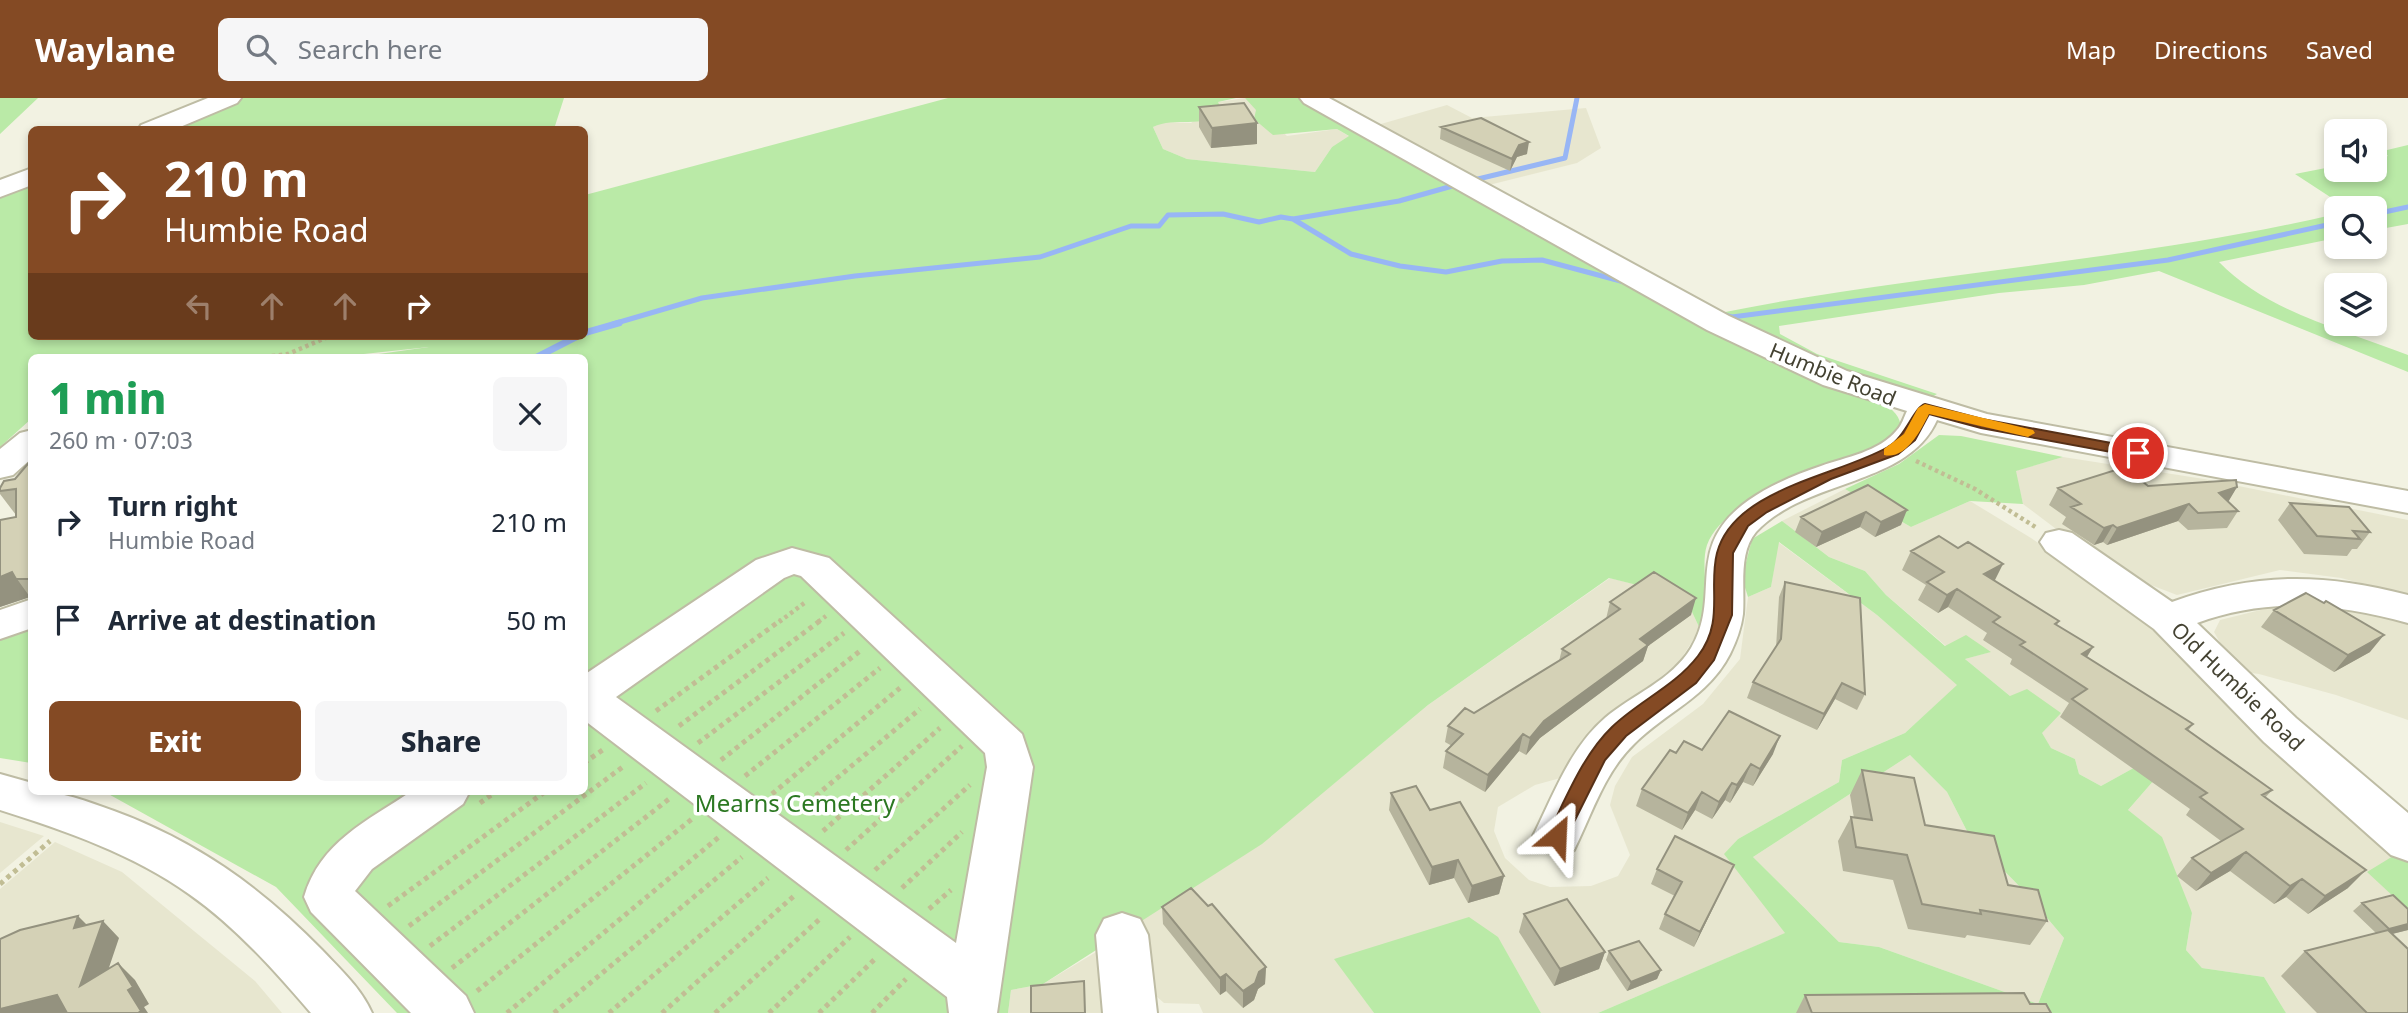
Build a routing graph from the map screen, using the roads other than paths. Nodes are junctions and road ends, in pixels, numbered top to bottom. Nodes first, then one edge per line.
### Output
1 (229, 98) edge
2 (1312, 98) edge
3 (160, 126) edge
4 (28, 178) edge
5 (0, 189) edge
6 (1925, 408) junction
7 (28, 443) edge
8 (0, 467) edge
9 (28, 479) edge
10 (0, 487) edge
11 (2408, 502) edge
12 (2059, 542) road end
13 (2408, 609) edge
14 (28, 614) edge
15 (2168, 619) junction
16 (0, 625) edge
17 (588, 695) edge
18 (588, 699) edge
19 (0, 792) edge
20 (441, 795) edge
21 (1557, 836) dead end
22 (2408, 841) edge
23 (1122, 935) dead end
24 (414, 974) edge
25 (974, 1000) edge
26 (345, 1013) edge
27 (1130, 1013) edge

1 - 3 street
2 - 6 street, Humbie Road
4 - 5 street
6 - 11 street, Humbie Road
6 - 21 street
7 - 8 street
9 - 10 street
12 - 15 street, Old Humbie Road
13 - 15 street
14 - 16 street
15 - 22 street, Old Humbie Road
17 - 25 street
18 - 25 street
19 - 26 street
20 - 24 street
23 - 27 street

